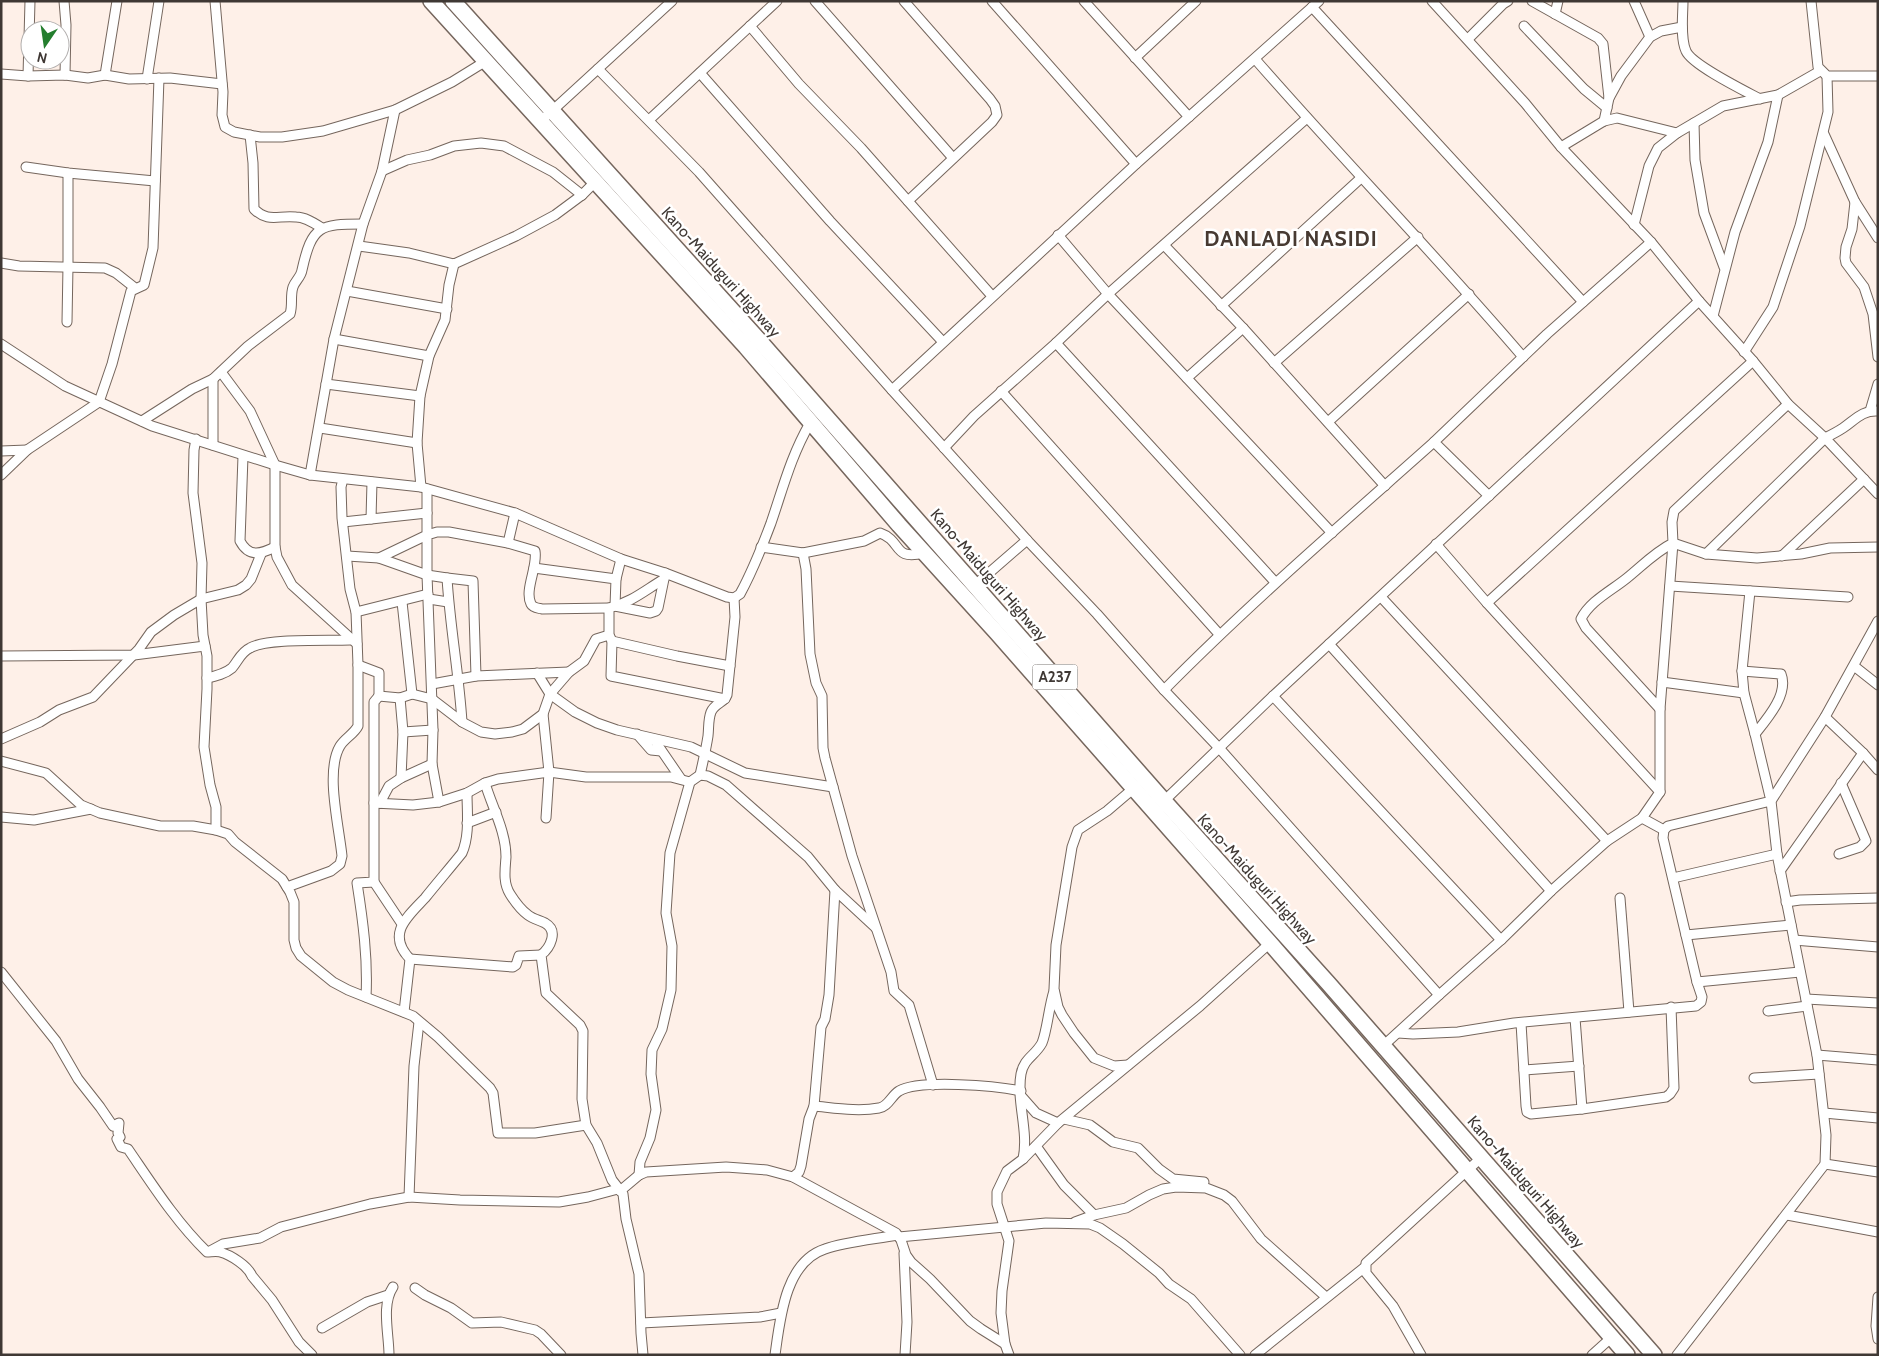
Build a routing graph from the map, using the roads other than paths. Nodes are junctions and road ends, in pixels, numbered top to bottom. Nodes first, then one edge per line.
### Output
1 (30, 1) edge
2 (64, 1) edge
3 (117, 1) edge
4 (159, 1) edge
5 (215, 1) edge
6 (430, 1) edge
7 (454, 1) edge
8 (672, 1) edge
9 (777, 1) edge
10 (815, 1) edge
11 (904, 1) edge
12 (992, 1) edge
13 (1196, 1) edge
14 (1508, 1) edge
15 (1532, 1) edge
16 (1558, 1) edge
17 (1634, 1) edge
18 (1683, 1) edge
19 (1811, 1) edge
20 (1086, 2) edge
21 (1434, 2) edge
22 (1315, 4) edge
23 (1555, 14) junction
24 (750, 26) junction
25 (1524, 26) dead end
26 (1682, 28) junction
27 (1650, 37) junction
28 (1468, 39) junction
29 (1135, 58) junction
30 (1255, 59) junction
31 (486, 61) junction
32 (598, 69) junction
33 (700, 73) junction
34 (1, 74) edge
35 (1824, 74) junction
36 (65, 75) junction
37 (104, 75) junction
38 (28, 76) junction
39 (1878, 76) edge
40 (159, 78) junction
41 (147, 79) junction
42 (222, 84) junction
43 (1778, 95) junction
44 (1609, 98) junction
45 (1760, 100) junction
46 (1607, 108) junction
47 (396, 110) junction
48 (553, 112) junction
49 (1189, 117) junction
50 (1307, 118) junction
51 (649, 120) junction
52 (1604, 121) junction
53 (540, 122) junction
54 (1694, 122) junction
55 (1677, 133) junction
56 (1824, 134) junction
57 (250, 135) junction
58 (1561, 147) junction
59 (953, 158) junction
60 (1136, 164) junction
61 (26, 167) dead end
62 (382, 171) junction
63 (68, 173) junction
64 (1361, 178) junction
65 (155, 181) junction
66 (596, 181) junction
67 (582, 195) junction
68 (908, 201) junction
69 (1855, 202) junction
70 (363, 224) junction
71 (1634, 225) junction
72 (322, 228) junction
73 (1058, 235) junction
74 (1418, 237) junction
75 (1878, 238) edge
76 (1652, 242) junction
77 (1164, 245) junction
78 (358, 246) junction
79 (1, 263) edge
80 (454, 264) junction
81 (68, 266) junction
82 (1724, 267) junction
83 (135, 288) junction
84 (347, 291) junction
85 (1108, 294) junction
86 (1469, 294) junction
87 (992, 296) junction
88 (1583, 302) junction
89 (1699, 302) junction
90 (1221, 306) junction
91 (447, 309) junction
92 (1713, 316) junction
93 (66, 322) dead end
94 (1243, 328) junction
95 (334, 339) junction
96 (943, 342) junction
97 (1056, 343) junction
98 (1, 344) edge
99 (1744, 352) junction
100 (429, 356) junction
101 (1523, 357) junction
102 (1878, 357) edge
103 (1753, 361) junction
104 (1274, 363) junction
105 (222, 372) junction
106 (1187, 378) junction
107 (213, 379) junction
108 (326, 384) junction
109 (1878, 384) edge
110 (892, 390) junction
111 (1001, 391) junction
112 (420, 396) junction
113 (99, 402) junction
114 (1788, 404) junction
115 (1874, 410) edge
116 (142, 421) junction
117 (1328, 422) junction
118 (810, 423) junction
119 (320, 428) junction
120 (1825, 438) junction
121 (196, 439) junction
122 (1434, 442) junction
123 (417, 443) junction
124 (213, 445) junction
125 (944, 448) junction
126 (27, 450) junction
127 (1, 451) edge
128 (244, 456) junction
129 (275, 466) junction
130 (310, 474) junction
131 (1, 475) edge
132 (342, 479) junction
133 (1864, 479) junction
134 (372, 482) junction
135 (1384, 486) junction
136 (424, 488) junction
137 (1878, 494) edge
138 (1489, 496) junction
139 (427, 513) junction
140 (515, 513) junction
141 (371, 519) junction
142 (342, 522) junction
143 (1332, 533) junction
144 (428, 535) junction
145 (1027, 540) junction
146 (508, 543) junction
147 (1673, 543) junction
148 (1436, 544) junction
149 (275, 547) junction
150 (762, 547) junction
151 (1878, 547) edge
152 (803, 553) junction
153 (924, 553) junction
154 (261, 554) junction
155 (1706, 554) junction
156 (347, 556) junction
157 (1781, 556) junction
158 (380, 558) junction
159 (621, 559) junction
160 (534, 568) junction
161 (427, 575) junction
162 (665, 576) junction
163 (447, 578) junction
164 (616, 579) junction
165 (1275, 582) junction
166 (974, 586) junction
167 (1670, 586) junction
168 (1750, 591) junction
169 (429, 597) junction
170 (1381, 597) junction
171 (1848, 597) dead end
172 (734, 598) junction
173 (201, 599) junction
174 (402, 602) junction
175 (448, 602) junction
176 (1487, 603) junction
177 (612, 607) junction
178 (356, 612) junction
179 (1878, 621) edge
180 (1219, 634) junction
181 (610, 638) junction
182 (353, 642) junction
183 (1329, 644) junction
184 (205, 646) junction
185 (134, 655) junction
186 (1, 656) edge
187 (358, 665) junction
188 (730, 666) junction
189 (1854, 666) junction
190 (1742, 671) junction
191 (569, 672) junction
192 (537, 673) junction
193 (476, 676) junction
194 (207, 678) junction
195 (459, 678) junction
196 (1662, 682) junction
197 (432, 684) junction
198 (1878, 685) edge
199 (1164, 690) junction
200 (1744, 693) junction
201 (412, 694) junction
202 (550, 694) junction
203 (379, 696) junction
204 (1273, 696) junction
205 (400, 698) junction
206 (432, 699) junction
207 (725, 699) junction
208 (1660, 709) junction
209 (543, 714) junction
210 (1825, 717) junction
211 (462, 722) junction
212 (433, 730) junction
213 (403, 732) junction
214 (637, 734) junction
215 (1755, 734) junction
216 (1, 739) edge
217 (1220, 749) junction
218 (1863, 753) junction
219 (704, 754) junction
220 (1, 761) edge
221 (432, 764) junction
222 (1877, 766) edge
223 (548, 772) junction
224 (700, 775) junction
225 (402, 778) junction
226 (685, 780) junction
227 (485, 783) junction
228 (1841, 783) junction
229 (833, 787) junction
230 (1134, 788) junction
231 (1660, 792) junction
232 (466, 793) junction
233 (1164, 801) junction
234 (1770, 801) junction
235 (439, 802) junction
236 (377, 803) junction
237 (91, 809) junction
238 (496, 812) junction
239 (1, 817) edge
240 (546, 818) dead end
241 (1642, 818) junction
242 (467, 823) junction
243 (216, 830) junction
244 (1664, 830) junction
245 (1606, 841) junction
246 (1777, 854) junction
247 (1839, 854) dead end
248 (1780, 871) junction
249 (1673, 878) junction
250 (374, 882) junction
251 (287, 887) junction
252 (836, 890) junction
253 (1550, 891) junction
254 (1620, 898) dead end
255 (1878, 898) edge
256 (1786, 902) junction
257 (402, 924) junction
258 (1791, 925) junction
259 (876, 928) junction
260 (1686, 935) junction
261 (1501, 940) junction
262 (1794, 940) junction
263 (1270, 943) junction
264 (1878, 948) edge
265 (541, 955) junction
266 (410, 959) junction
267 (1, 972) edge
268 (1800, 972) junction
269 (1697, 982) junction
270 (1054, 989) junction
271 (1439, 995) junction
272 (366, 997) junction
273 (1806, 1003) junction
274 (1878, 1003) edge
275 (1671, 1007) junction
276 (1768, 1011) dead end
277 (404, 1012) junction
278 (1628, 1012) junction
279 (1575, 1018) junction
280 (420, 1022) junction
281 (1521, 1023) junction
282 (1398, 1033) junction
283 (1383, 1046) junction
284 (1817, 1054) junction
285 (1878, 1060) edge
286 (1128, 1065) junction
287 (1579, 1066) junction
288 (1524, 1070) junction
289 (1819, 1074) junction
290 (1754, 1078) dead end
291 (933, 1085) junction
292 (1021, 1093) junction
293 (814, 1106) junction
294 (1582, 1109) junction
295 (1824, 1113) junction
296 (1878, 1118) edge
297 (1061, 1121) junction
298 (586, 1125) junction
299 (1036, 1146) junction
300 (1482, 1157) junction
301 (1023, 1159) junction
302 (1825, 1164) junction
303 (1466, 1170) junction
304 (1878, 1172) edge
305 (639, 1175) junction
306 (793, 1177) junction
307 (619, 1190) junction
308 (1213, 1190) junction
309 (409, 1197) junction
310 (1094, 1215) junction
311 (1787, 1215) junction
312 (1070, 1224) junction
313 (1004, 1228) junction
314 (1878, 1232) edge
315 (898, 1236) junction
316 (904, 1248) junction
317 (207, 1252) junction
318 (1366, 1267) junction
319 (415, 1288) dead end
320 (1326, 1297) junction
321 (1878, 1297) edge
322 (781, 1313) junction
323 (640, 1324) junction
324 (322, 1328) dead end
325 (1612, 1337) junction
326 (1878, 1339) edge
327 (1005, 1344) junction
328 (312, 1355) edge
329 (389, 1355) edge
330 (561, 1355) edge
331 (644, 1355) edge
332 (775, 1355) edge
333 (905, 1355) edge
334 (1009, 1355) edge
335 (1240, 1355) edge
336 (1255, 1355) edge
337 (1421, 1355) edge
338 (1592, 1355) edge
339 (1627, 1355) edge
340 (1654, 1355) edge
341 (1677, 1355) edge

1 - 38 street
2 - 36 street
3 - 37 street
4 - 41 street
5 - 42 street
6 - 31 highway, Kano-Maiduguri Highway / A237
7 - 48 highway, Kano-Maiduguri Highway / A237
8 - 32 street
9 - 24 street
10 - 59 street
11 - 59 street
12 - 60 street
13 - 29 street
14 - 28 street
15 - 23 street
16 - 23 street
17 - 27 street
18 - 26 street
19 - 35 street
20 - 29 street
21 - 28 street
22 - 30 street
22 - 88 street
23 - 44 street
24 - 33 street
24 - 68 street
25 - 46 street
26 - 27 street
26 - 45 street
27 - 44 street
28 - 58 street
29 - 49 street
30 - 49 street
30 - 50 street
31 - 47 street
31 - 53 highway, Kano-Maiduguri Highway / A237
32 - 48 street
32 - 51 street
33 - 51 street
33 - 96 street
34 - 38 street
35 - 39 street
35 - 43 street
35 - 56 street
36 - 37 street
36 - 38 street
37 - 41 street
40 - 41 street
40 - 42 street
40 - 65 street
42 - 57 street
43 - 45 street
43 - 82 street
44 - 46 street
45 - 54 street
46 - 52 street
47 - 57 street
47 - 62 street
48 - 53 street
48 - 166 highway, Kano-Maiduguri Highway / A237
49 - 60 street
50 - 64 street
50 - 77 street
51 - 110 street
52 - 55 street
52 - 58 street
53 - 66 highway, Kano-Maiduguri Highway / A237
54 - 55 street
54 - 82 street
55 - 71 street
56 - 69 street
56 - 99 street
57 - 72 street
58 - 71 street
59 - 68 street
60 - 73 street
61 - 63 street
62 - 67 street
62 - 70 street
63 - 65 street
63 - 81 street
64 - 74 street
64 - 90 street
65 - 83 street
66 - 67 street
66 - 118 highway, Kano-Maiduguri Highway / A237
67 - 80 street
68 - 87 street
69 - 75 street
69 - 102 street
70 - 72 street
70 - 78 street
71 - 76 street
72 - 105 street
73 - 85 street
73 - 87 street
74 - 86 street
74 - 104 street
76 - 88 street
76 - 89 street
77 - 85 street
77 - 90 street
78 - 80 street
78 - 84 street
79 - 81 street
80 - 91 street
81 - 83 street
81 - 93 street
82 - 92 street
83 - 113 street
84 - 91 street
84 - 95 street
85 - 97 street
85 - 106 street
86 - 101 street
86 - 117 street
87 - 96 street
88 - 101 street
89 - 92 street
89 - 138 street
90 - 94 street
91 - 100 street
92 - 99 street
94 - 104 street
94 - 106 street
95 - 100 street
95 - 108 street
96 - 110 street
97 - 111 street
97 - 165 street
98 - 113 street
99 - 103 street
100 - 112 street
101 - 122 street
103 - 114 street
103 - 176 street
104 - 117 street
105 - 107 street
105 - 129 street
106 - 143 street
107 - 116 street
107 - 124 street
108 - 112 street
108 - 119 street
109 - 115 street
110 - 125 street
111 - 125 street
111 - 180 street
112 - 123 street
113 - 116 street
113 - 126 street
114 - 120 street
114 - 147 street
115 - 120 street
116 - 121 street
117 - 135 street
118 - 150 street
118 - 153 highway, Kano-Maiduguri Highway / A237
119 - 123 street
119 - 130 street
120 - 133 street
120 - 155 street
121 - 124 street
121 - 173 street
122 - 135 street
122 - 138 street
123 - 136 street
124 - 128 street
125 - 145 street
126 - 127 street
126 - 131 street
128 - 129 street
128 - 154 street
129 - 130 street
129 - 149 street
130 - 132 street
132 - 134 street
132 - 142 street
133 - 137 street
133 - 157 street
134 - 136 street
134 - 141 street
135 - 143 street
136 - 139 street
136 - 140 street
138 - 148 street
139 - 141 street
139 - 144 street
140 - 146 street
140 - 159 street
141 - 142 street
142 - 156 street
143 - 165 street
144 - 146 street
144 - 158 street
144 - 161 street
145 - 166 street
145 - 199 street
146 - 160 street
147 - 155 street
147 - 167 street
147 - 208 street
148 - 170 street
148 - 176 street
149 - 154 street
149 - 182 street
150 - 152 street
150 - 172 street
151 - 157 street
152 - 153 street
152 - 229 street
153 - 230 highway, Kano-Maiduguri Highway / A237
154 - 173 street
155 - 157 street
156 - 158 street
156 - 178 street
158 - 161 street
159 - 162 street
159 - 164 street
160 - 164 street
160 - 177 street
161 - 163 street
161 - 169 street
162 - 172 street
162 - 177 street
162 - 177 street
163 - 175 street
163 - 193 street
164 - 177 street
165 - 180 street
166 - 233 highway, Kano-Maiduguri Highway / A237
167 - 168 street
167 - 196 street
168 - 171 street
168 - 190 street
169 - 174 street
169 - 175 street
169 - 197 street
170 - 183 street
170 - 245 street
172 - 188 street
173 - 184 street
173 - 185 street
174 - 178 street
174 - 201 street
175 - 195 street
176 - 231 street
177 - 181 street
178 - 182 street
179 - 189 street
180 - 199 street
181 - 188 street
181 - 191 street
181 - 207 street
182 - 187 street
182 - 194 street
183 - 204 street
183 - 253 street
184 - 185 street
184 - 194 street
185 - 186 street
185 - 216 street
187 - 203 street
187 - 251 street
188 - 207 street
189 - 198 street
189 - 210 street
190 - 200 street
190 - 215 street
191 - 192 street
191 - 202 street
192 - 193 street
192 - 202 street
193 - 195 street
194 - 243 street
195 - 197 street
195 - 211 street
196 - 200 street
196 - 208 street
197 - 206 street
199 - 217 street
200 - 215 street
201 - 205 street
201 - 206 street
202 - 209 street
202 - 214 street
203 - 205 street
203 - 236 street
204 - 217 street
204 - 261 street
205 - 213 street
206 - 211 street
206 - 212 street
207 - 219 street
208 - 231 street
209 - 211 street
209 - 223 street
210 - 218 street
210 - 234 street
212 - 213 street
212 - 221 street
213 - 225 street
214 - 219 street
214 - 226 street
215 - 234 street
217 - 233 street
217 - 271 street
218 - 222 street
218 - 228 street
219 - 224 street
219 - 229 street
220 - 237 street
221 - 225 street
221 - 235 street
223 - 226 street
223 - 227 street
223 - 240 street
224 - 226 street
224 - 252 street
225 - 236 street
226 - 305 street
227 - 232 street
227 - 238 street
228 - 247 street
228 - 248 street
229 - 259 street
230 - 263 highway, Kano-Maiduguri Highway / A237
230 - 270 street
231 - 241 street
232 - 235 street
232 - 242 street
233 - 283 highway, Kano-Maiduguri Highway / A237
234 - 244 street
234 - 246 street
235 - 236 street
236 - 250 street
237 - 239 street
237 - 243 street
238 - 242 street
238 - 265 street
241 - 244 street
241 - 245 street
242 - 257 street
243 - 251 street
244 - 249 street
245 - 253 street
246 - 248 street
246 - 249 street
248 - 256 street
249 - 260 street
250 - 257 street
250 - 272 street
251 - 272 street
252 - 259 street
252 - 293 street
253 - 261 street
254 - 278 street
255 - 256 street
256 - 258 street
257 - 266 street
258 - 260 street
258 - 262 street
259 - 291 street
260 - 269 street
261 - 271 street
262 - 264 street
262 - 268 street
263 - 286 street
263 - 303 highway, Kano-Maiduguri Highway / A237
265 - 266 street
265 - 298 street
266 - 277 street
267 - 317 street
268 - 269 street
268 - 273 street
269 - 275 street
270 - 286 street
270 - 292 street
271 - 282 street
272 - 277 street
273 - 274 street
273 - 276 street
273 - 284 street
275 - 278 street
275 - 294 street
277 - 280 street
278 - 279 street
279 - 281 street
279 - 287 street
280 - 298 street
280 - 309 street
281 - 282 street
281 - 288 street
282 - 283 street
283 - 300 highway, Kano-Maiduguri Highway / A237
284 - 285 street
284 - 289 street
286 - 297 street
287 - 288 street
287 - 294 street
288 - 294 street
289 - 290 street
289 - 295 street
291 - 292 street
291 - 293 street
292 - 297 street
292 - 301 street
293 - 306 street
295 - 296 street
295 - 302 street
297 - 299 street
297 - 308 street
298 - 307 street
299 - 301 street
299 - 310 street
300 - 303 street
300 - 340 highway, Kano-Maiduguri Highway / A237
301 - 313 street
302 - 304 street
302 - 311 street
303 - 318 street
303 - 325 highway, Kano-Maiduguri Highway / A237
305 - 306 street
305 - 307 street
306 - 315 street
307 - 309 street
307 - 323 street
308 - 310 street
308 - 320 street
309 - 317 street
310 - 312 street
311 - 314 street
311 - 341 street
312 - 313 street
312 - 335 street
313 - 315 street
313 - 327 street
315 - 316 street
315 - 322 street
316 - 327 street
316 - 333 street
317 - 328 street
318 - 320 street
318 - 337 street
319 - 330 street
320 - 336 street
321 - 326 street
322 - 323 street
322 - 332 street
323 - 331 street
324 - 329 street
325 - 338 street
325 - 339 highway, Kano-Maiduguri Highway / A237
327 - 334 street

